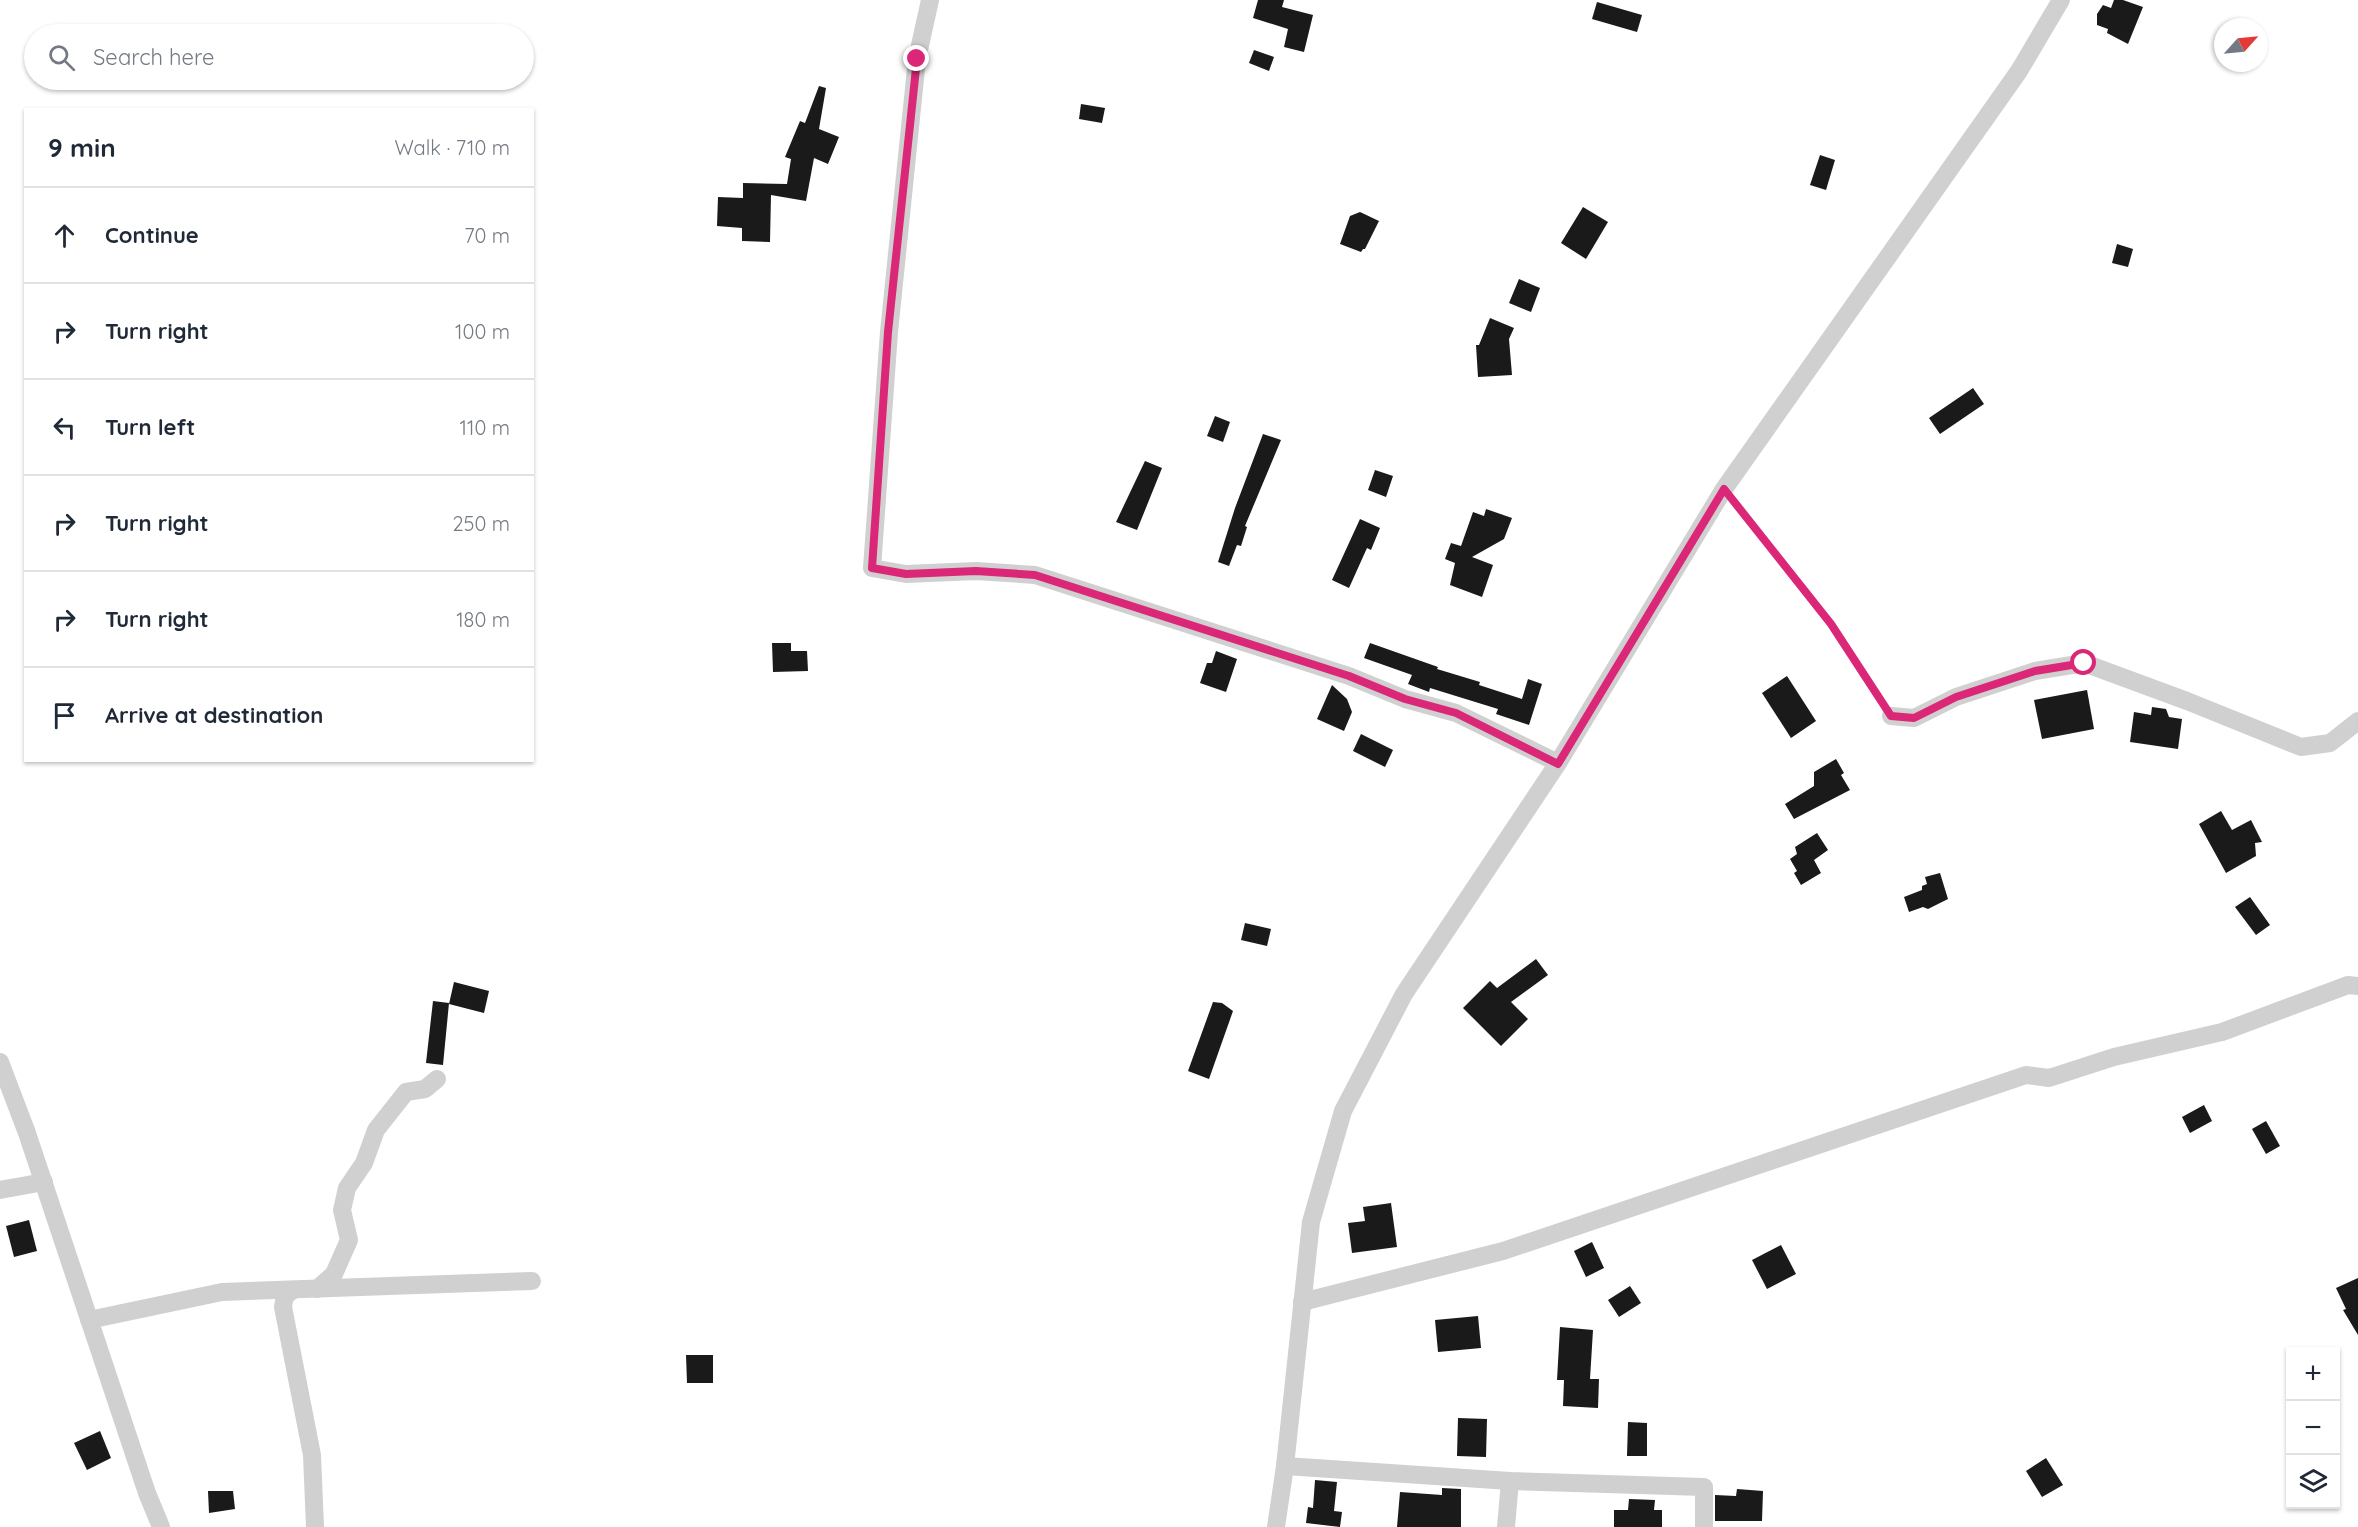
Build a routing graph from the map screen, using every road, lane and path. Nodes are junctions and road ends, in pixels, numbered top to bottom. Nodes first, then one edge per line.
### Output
1 (930, 0) edge
2 (2061, 0) edge
3 (1724, 489) junction
4 (1891, 716) joint
5 (2358, 721) edge
6 (1558, 764) junction
7 (2358, 986) edge
8 (0, 1062) edge
9 (437, 1079) dead end
10 (44, 1182) junction
11 (0, 1191) edge
12 (532, 1281) dead end
13 (317, 1289) junction
14 (293, 1290) junction
15 (1302, 1302) junction
16 (89, 1320) junction
17 (1285, 1466) junction
18 (1510, 1481) junction
19 (160, 1527) edge
20 (315, 1527) edge
21 (1276, 1527) edge
22 (1506, 1527) edge
23 (1704, 1527) edge

1 - 6 street
2 - 3 street
3 - 4 path
3 - 6 street
4 - 5 street
6 - 15 street
7 - 15 street
8 - 10 street
9 - 13 street
10 - 11 street
10 - 16 street
12 - 13 street
13 - 14 street
14 - 16 street
14 - 20 street
15 - 17 street
16 - 19 street
17 - 18 street
17 - 21 street
18 - 22 street
18 - 23 street

